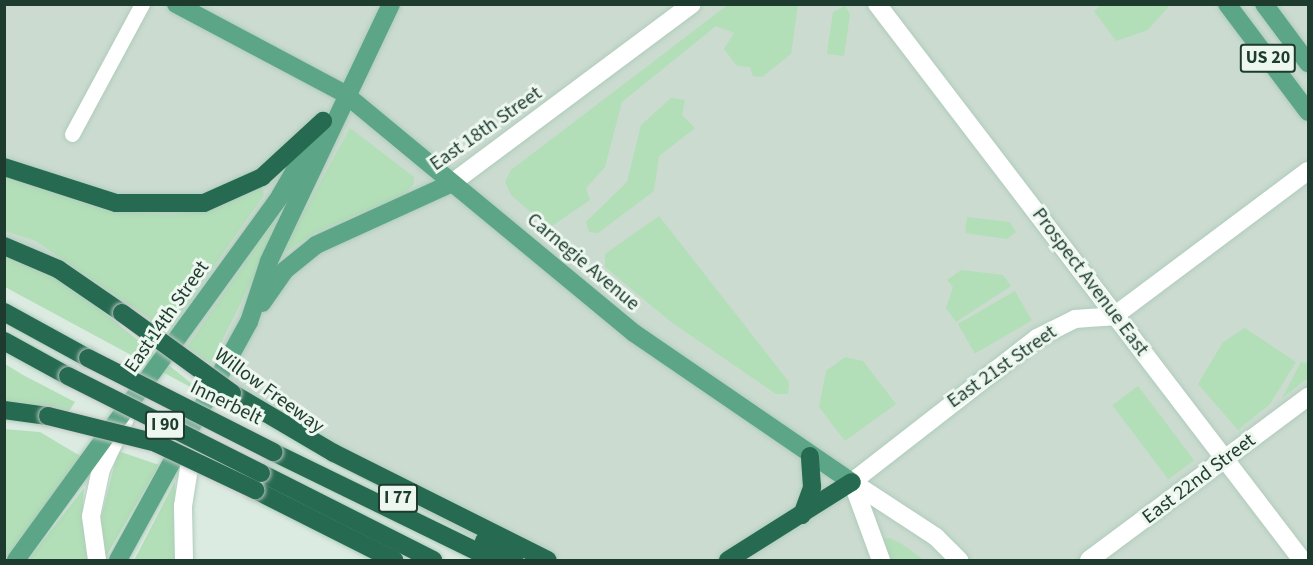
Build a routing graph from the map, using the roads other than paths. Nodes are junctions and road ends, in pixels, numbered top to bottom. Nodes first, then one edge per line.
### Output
1 (142, 4) edge
2 (176, 4) edge
3 (391, 4) edge
4 (692, 4) edge
5 (877, 4) edge
6 (1227, 4) edge
7 (1264, 4) edge
8 (1308, 63) edge
9 (345, 94) junction
10 (1308, 112) edge
11 (323, 121) junction
12 (72, 134) dead end
13 (4, 166) edge
14 (1308, 171) edge
15 (452, 183) junction
16 (4, 246) edge
17 (4, 312) edge
18 (1114, 316) junction
19 (249, 322) junction
20 (4, 341) edge
21 (224, 391) junction
22 (1308, 397) edge
23 (4, 410) edge
24 (128, 412) junction
25 (284, 428) junction
26 (810, 456) junction
27 (1224, 460) junction
28 (258, 481) junction
29 (852, 482) junction
30 (800, 518) junction
31 (16, 561) edge
32 (97, 561) edge
33 (118, 561) edge
34 (184, 561) edge
35 (394, 561) edge
36 (434, 561) edge
37 (494, 561) edge
38 (515, 561) edge
39 (548, 561) edge
40 (728, 561) edge
41 (881, 561) edge
42 (959, 561) edge
43 (1089, 561) edge
44 (1302, 561) edge

1 - 12 street
2 - 9 main road, Carnegie Avenue
3 - 9 main road, East 14th Street
4 - 15 street, East 18th Street
5 - 18 street, Prospect Avenue East
6 - 10 main road, US 20
7 - 8 main road, US 20
9 - 11 main road, East 14th Street
9 - 15 main road, Carnegie Avenue
9 - 19 main road, East 14th Street
11 - 13 highway
11 - 24 main road, East 14th Street
14 - 18 street
15 - 19 main road, East 18th Street
15 - 26 main road, Carnegie Avenue
16 - 21 highway, Willow Freeway, bridge
17 - 37 highway, Innerbelt, bridge
18 - 27 street, Prospect Avenue East
18 - 29 street, East 21st Street
19 - 21 main road, East 14th Street
20 - 28 highway, I 90, bridge
21 - 25 highway, Willow Freeway
21 - 33 main road, East 14th Street
21 - 34 street
22 - 27 street, East 22nd Street
23 - 28 highway, bridge
24 - 31 main road, East 14th Street
24 - 32 street
25 - 38 highway, Willow Freeway / I 77
25 - 39 highway
26 - 29 main road, Carnegie Avenue
26 - 30 highway
27 - 43 street, East 22nd Street
27 - 44 street, Prospect Avenue East
28 - 35 highway
28 - 36 highway, I 90
29 - 30 highway
29 - 41 street
29 - 42 street, Carnegie Avenue
30 - 40 highway

